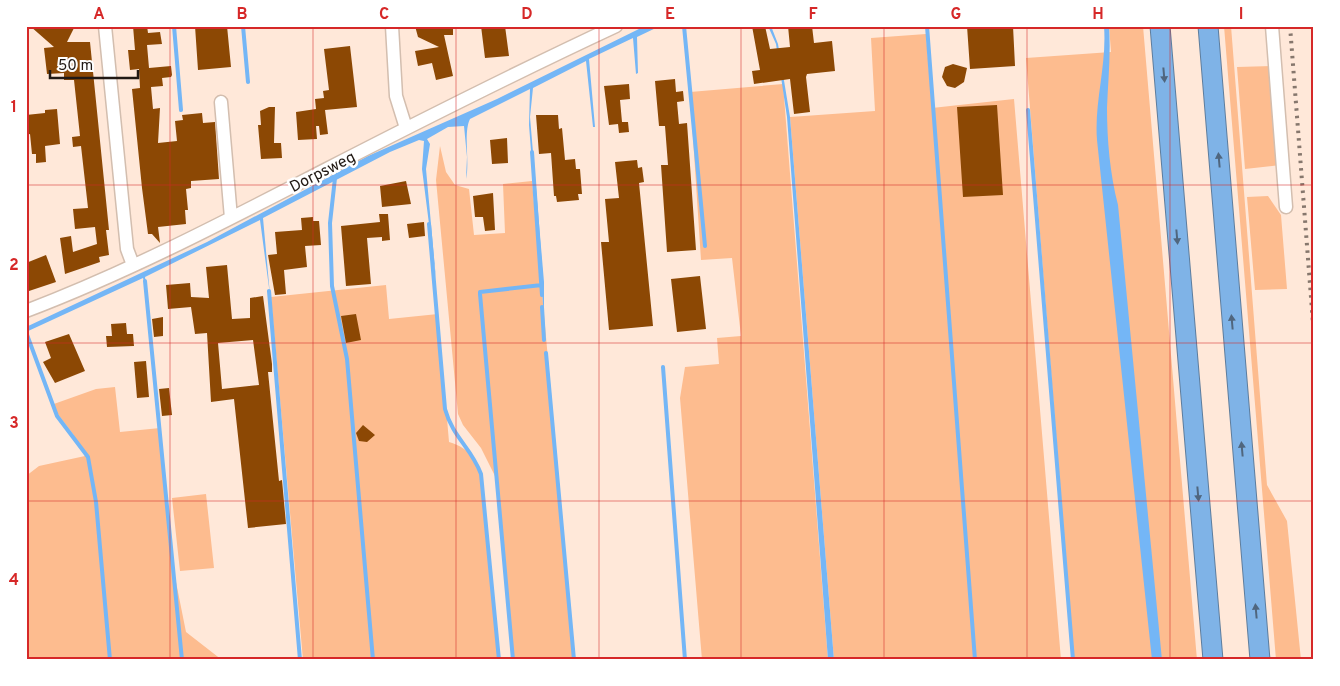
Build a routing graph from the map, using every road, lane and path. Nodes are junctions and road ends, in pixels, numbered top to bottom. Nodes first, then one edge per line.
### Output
1 (105, 26) edge
2 (392, 26) edge
3 (616, 26) edge
4 (1160, 26) edge
5 (1208, 26) edge
6 (1272, 26) edge
7 (221, 102) dead end
8 (406, 128) junction
9 (1286, 207) dead end
10 (231, 218) junction
11 (133, 265) junction
12 (26, 311) edge
13 (1213, 660) edge
14 (1260, 660) edge

1 - 11 street
2 - 8 street
3 - 8 street, Dorpsweg
4 -> 13 highway
14 -> 5 highway
6 - 9 street
7 - 10 street
8 - 10 street, Dorpsweg
10 - 11 street, Dorpsweg
11 - 12 street, Dorpsweg

